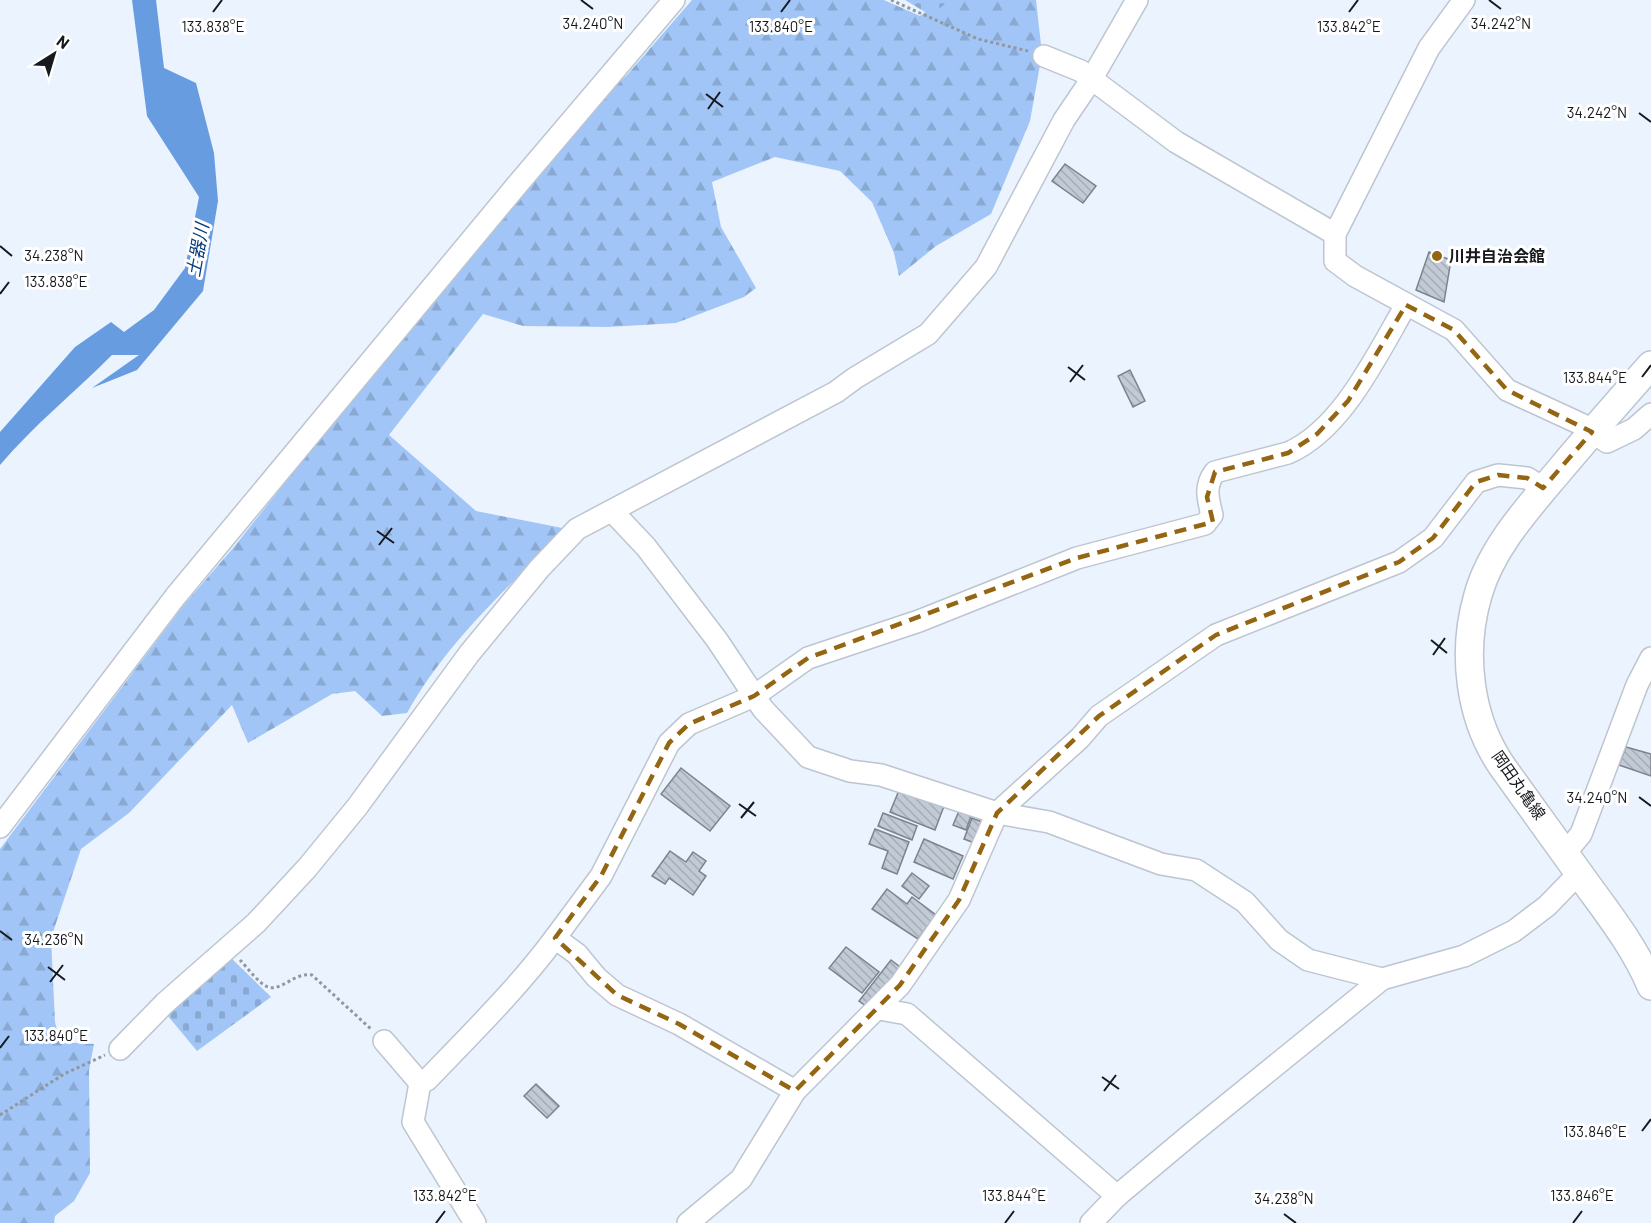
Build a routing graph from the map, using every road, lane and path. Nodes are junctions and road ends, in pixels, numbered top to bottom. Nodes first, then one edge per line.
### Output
1 (674, 0) edge
2 (891, 0) edge
3 (1137, 0) edge
4 (1464, 0) edge
5 (1044, 56) joint
6 (1092, 80) junction
7 (1335, 234) junction
8 (1406, 305) junction
9 (1651, 365) edge
10 (1651, 414) edge
11 (1592, 432) junction
12 (1544, 488) junction
13 (612, 511) junction
14 (1651, 658) edge
15 (754, 696) junction
16 (997, 813) junction
17 (0, 827) edge
18 (1573, 862) junction
19 (555, 938) junction
20 (228, 948) junction
21 (1382, 979) junction
22 (1651, 986) edge
23 (879, 1009) junction
24 (384, 1041) joint
25 (120, 1048) joint
26 (420, 1083) junction
27 (795, 1091) junction
28 (0, 1115) edge
29 (1117, 1196) junction
30 (475, 1223) edge
31 (688, 1223) edge
32 (1091, 1223) edge

1 - 17 street
2 - 5 path
3 - 6 street
4 - 7 street
5 - 6 street
6 - 7 street
6 - 13 street
7 - 8 street
8 - 11 street
8 - 15 street
9 - 11 main road, 岡田丸亀線
10 - 11 street
11 - 12 main road, 岡田丸亀線
12 - 16 street
12 - 18 main road, 岡田丸亀線
13 - 15 street
13 - 20 street
14 - 18 street
15 - 16 street
15 - 19 street
16 - 21 street
16 - 23 street
18 - 21 street
18 - 22 main road, 岡田丸亀線
19 - 26 street
19 - 27 street
20 - 24 path
20 - 25 street
21 - 29 street
23 - 27 street
23 - 29 street
24 - 26 street
25 - 28 path
26 - 30 street
27 - 31 street
29 - 32 street

